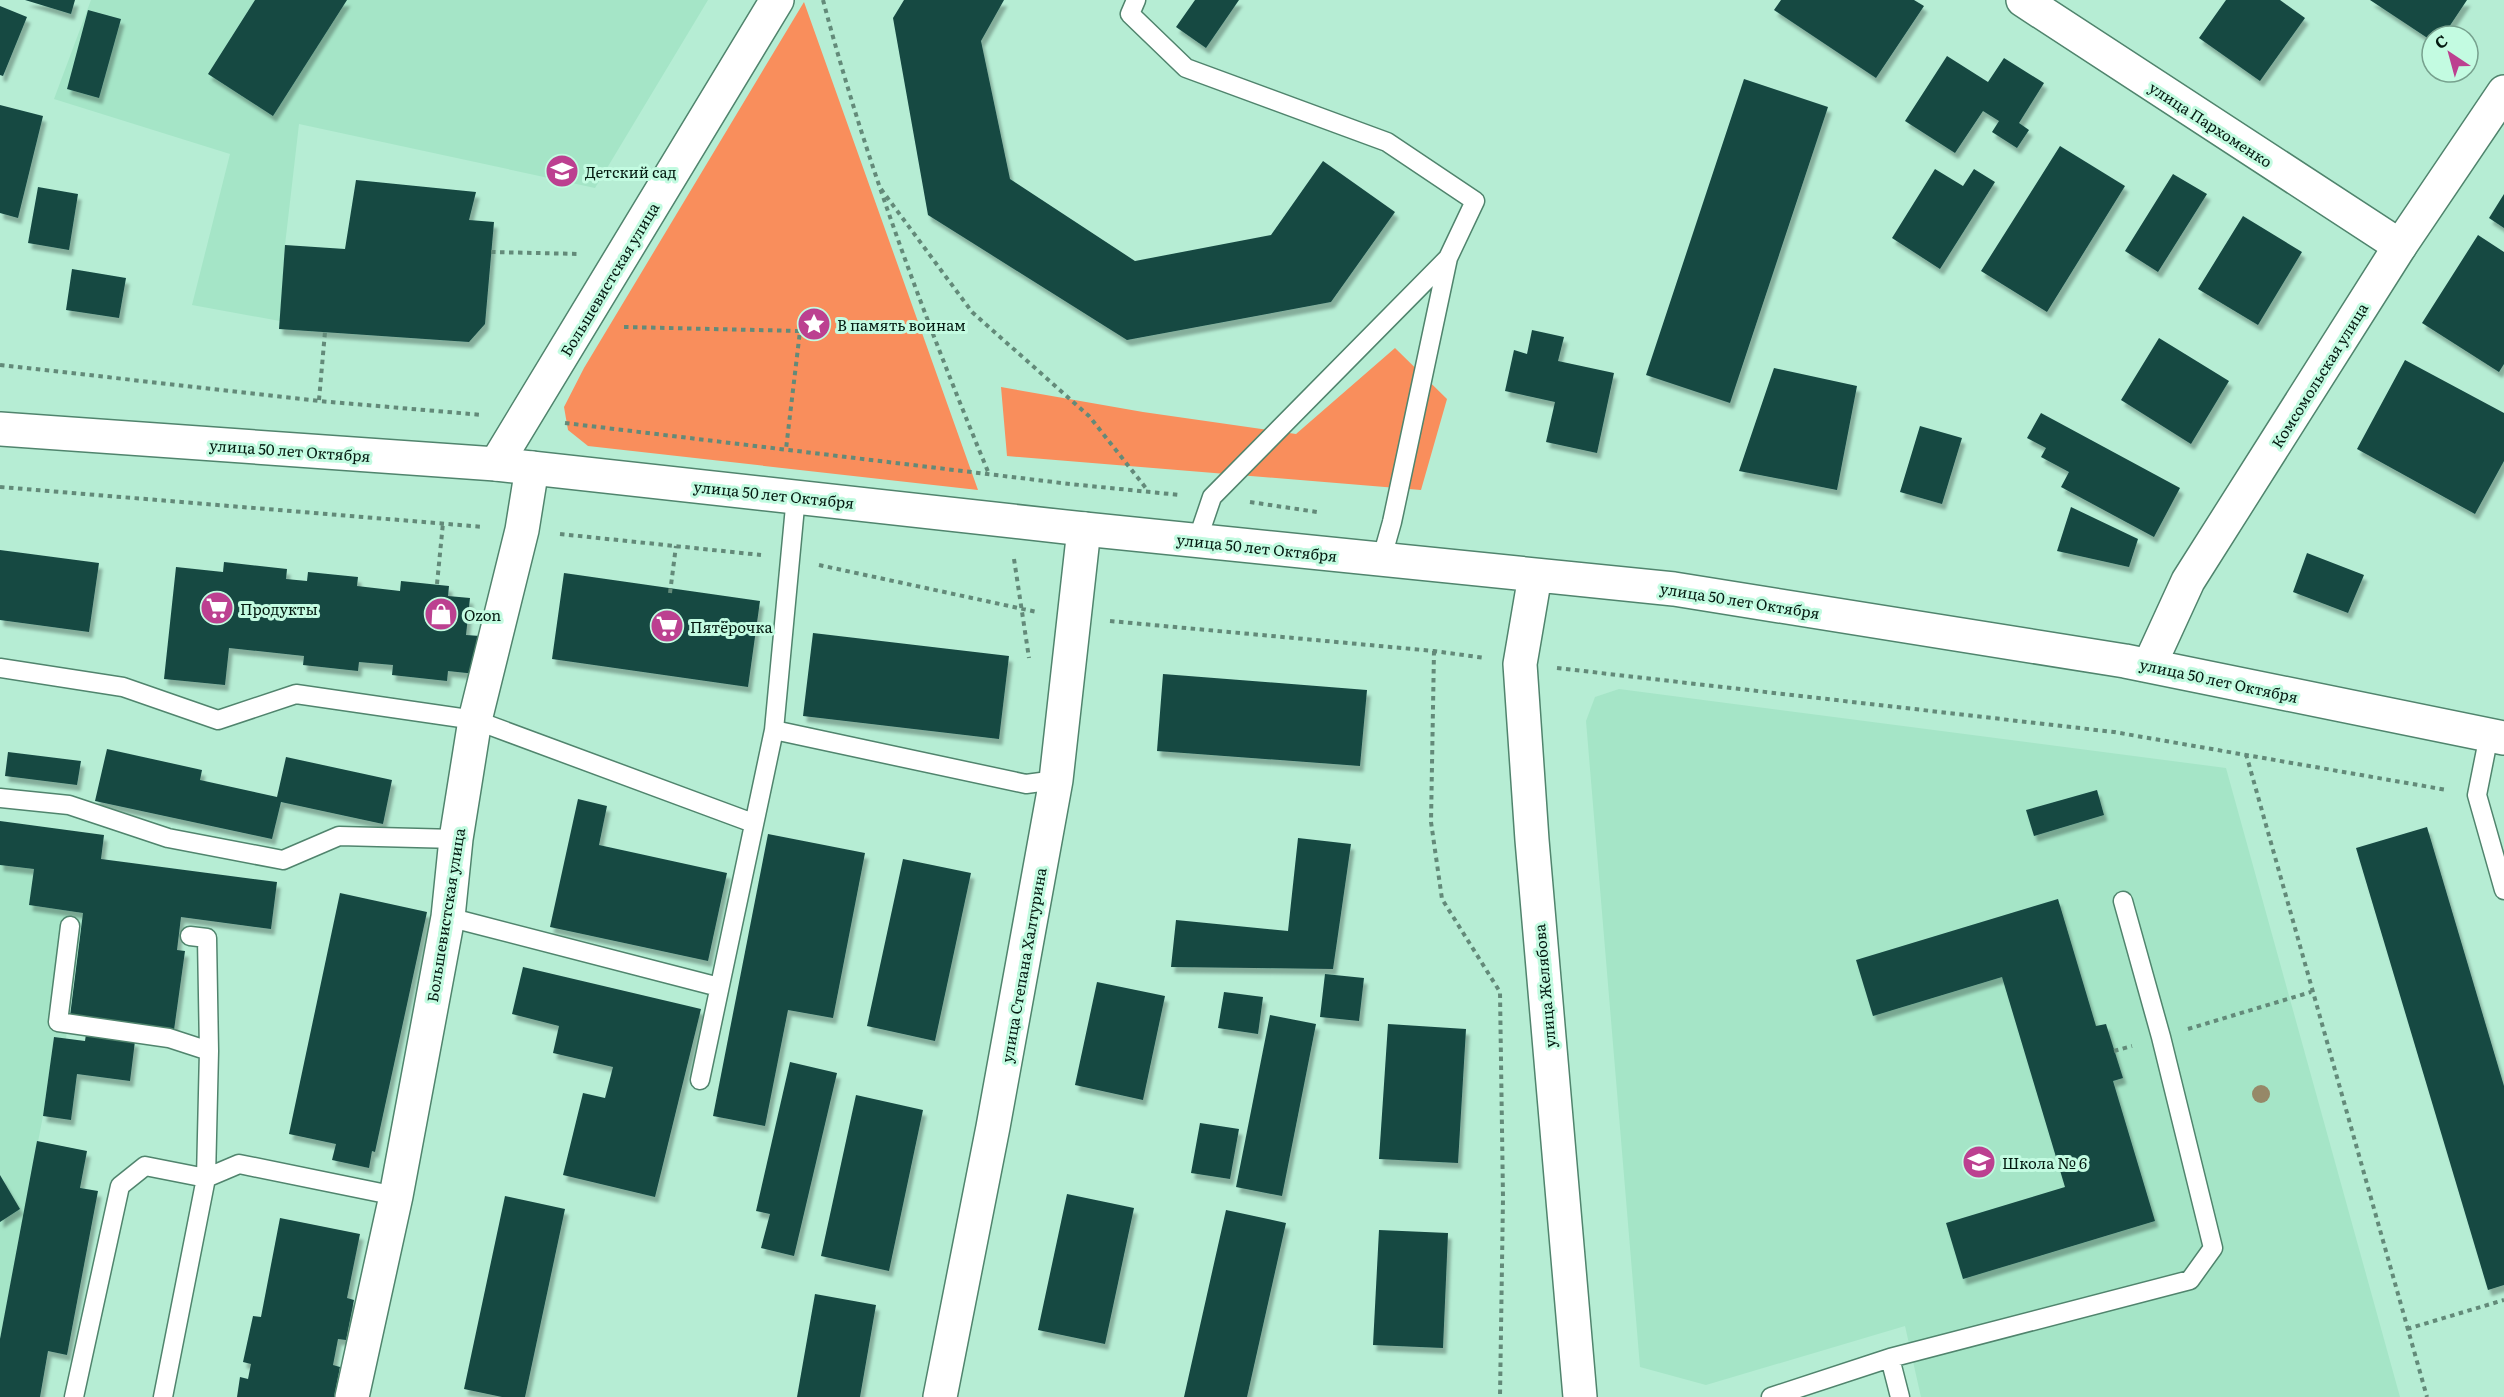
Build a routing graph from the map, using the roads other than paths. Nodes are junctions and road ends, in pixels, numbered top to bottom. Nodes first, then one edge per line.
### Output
1 (777, 0) edge
2 (1136, 0) edge
3 (2023, 0) edge
4 (2504, 93) edge
5 (2400, 246) junction
6 (1448, 258) junction
7 (0, 429) edge
8 (496, 464) junction
9 (532, 468) junction
10 (796, 496) junction
11 (1084, 530) junction
12 (1197, 541) junction
13 (1381, 561) junction
14 (1535, 576) junction
15 (2149, 666) junction
16 (0, 668) edge
17 (475, 720) junction
18 (774, 730) junction
19 (2497, 737) edge
20 (1056, 780) junction
21 (0, 798) edge
22 (753, 823) junction
23 (456, 839) junction
24 (2504, 890) edge
25 (2123, 901) dead end
26 (448, 918) junction
27 (70, 926) dead end
28 (190, 936) dead end
29 (719, 987) junction
30 (209, 1051) junction
31 (700, 1080) dead end
32 (206, 1178) junction
33 (396, 1196) junction
34 (1890, 1358) junction
35 (74, 1397) edge
36 (163, 1397) edge
37 (352, 1397) edge
38 (939, 1397) edge
39 (1580, 1397) edge
40 (1771, 1397) edge
41 (1900, 1397) edge

1 - 8 street, Большевистская улица
2 - 6 lane
3 - 5 street, улица Пархоменко
4 - 5 street, Комсомольская улица
5 - 15 street, Комсомольская улица
6 - 12 lane
6 - 13 lane
7 - 8 street, улица 50 лет Октября
8 - 9 street, улица 50 лет Октября
9 - 10 street, улица 50 лет Октября
9 - 17 street, Большевистская улица
10 - 11 street, улица 50 лет Октября
10 - 18 lane
11 - 12 street, улица 50 лет Октября
11 - 20 street, улица Степана Халтурина
12 - 13 street, улица 50 лет Октября
13 - 14 street, улица 50 лет Октября
14 - 15 street, улица 50 лет Октября
14 - 39 street, улица Желябова
15 - 19 street, улица 50 лет Октября
16 - 17 lane
17 - 22 lane
17 - 23 street, Большевистская улица
18 - 20 lane
18 - 22 lane
19 - 24 lane
20 - 38 street, улица Степана Халтурина
21 - 23 lane
22 - 29 lane
23 - 26 street, Большевистская улица
25 - 34 lane
26 - 29 lane
26 - 33 street, Большевистская улица
27 - 30 lane
28 - 30 lane
29 - 31 lane
30 - 32 lane
32 - 33 lane
32 - 35 lane
32 - 36 lane
33 - 37 street, Большевистская улица
34 - 40 lane
34 - 41 lane

